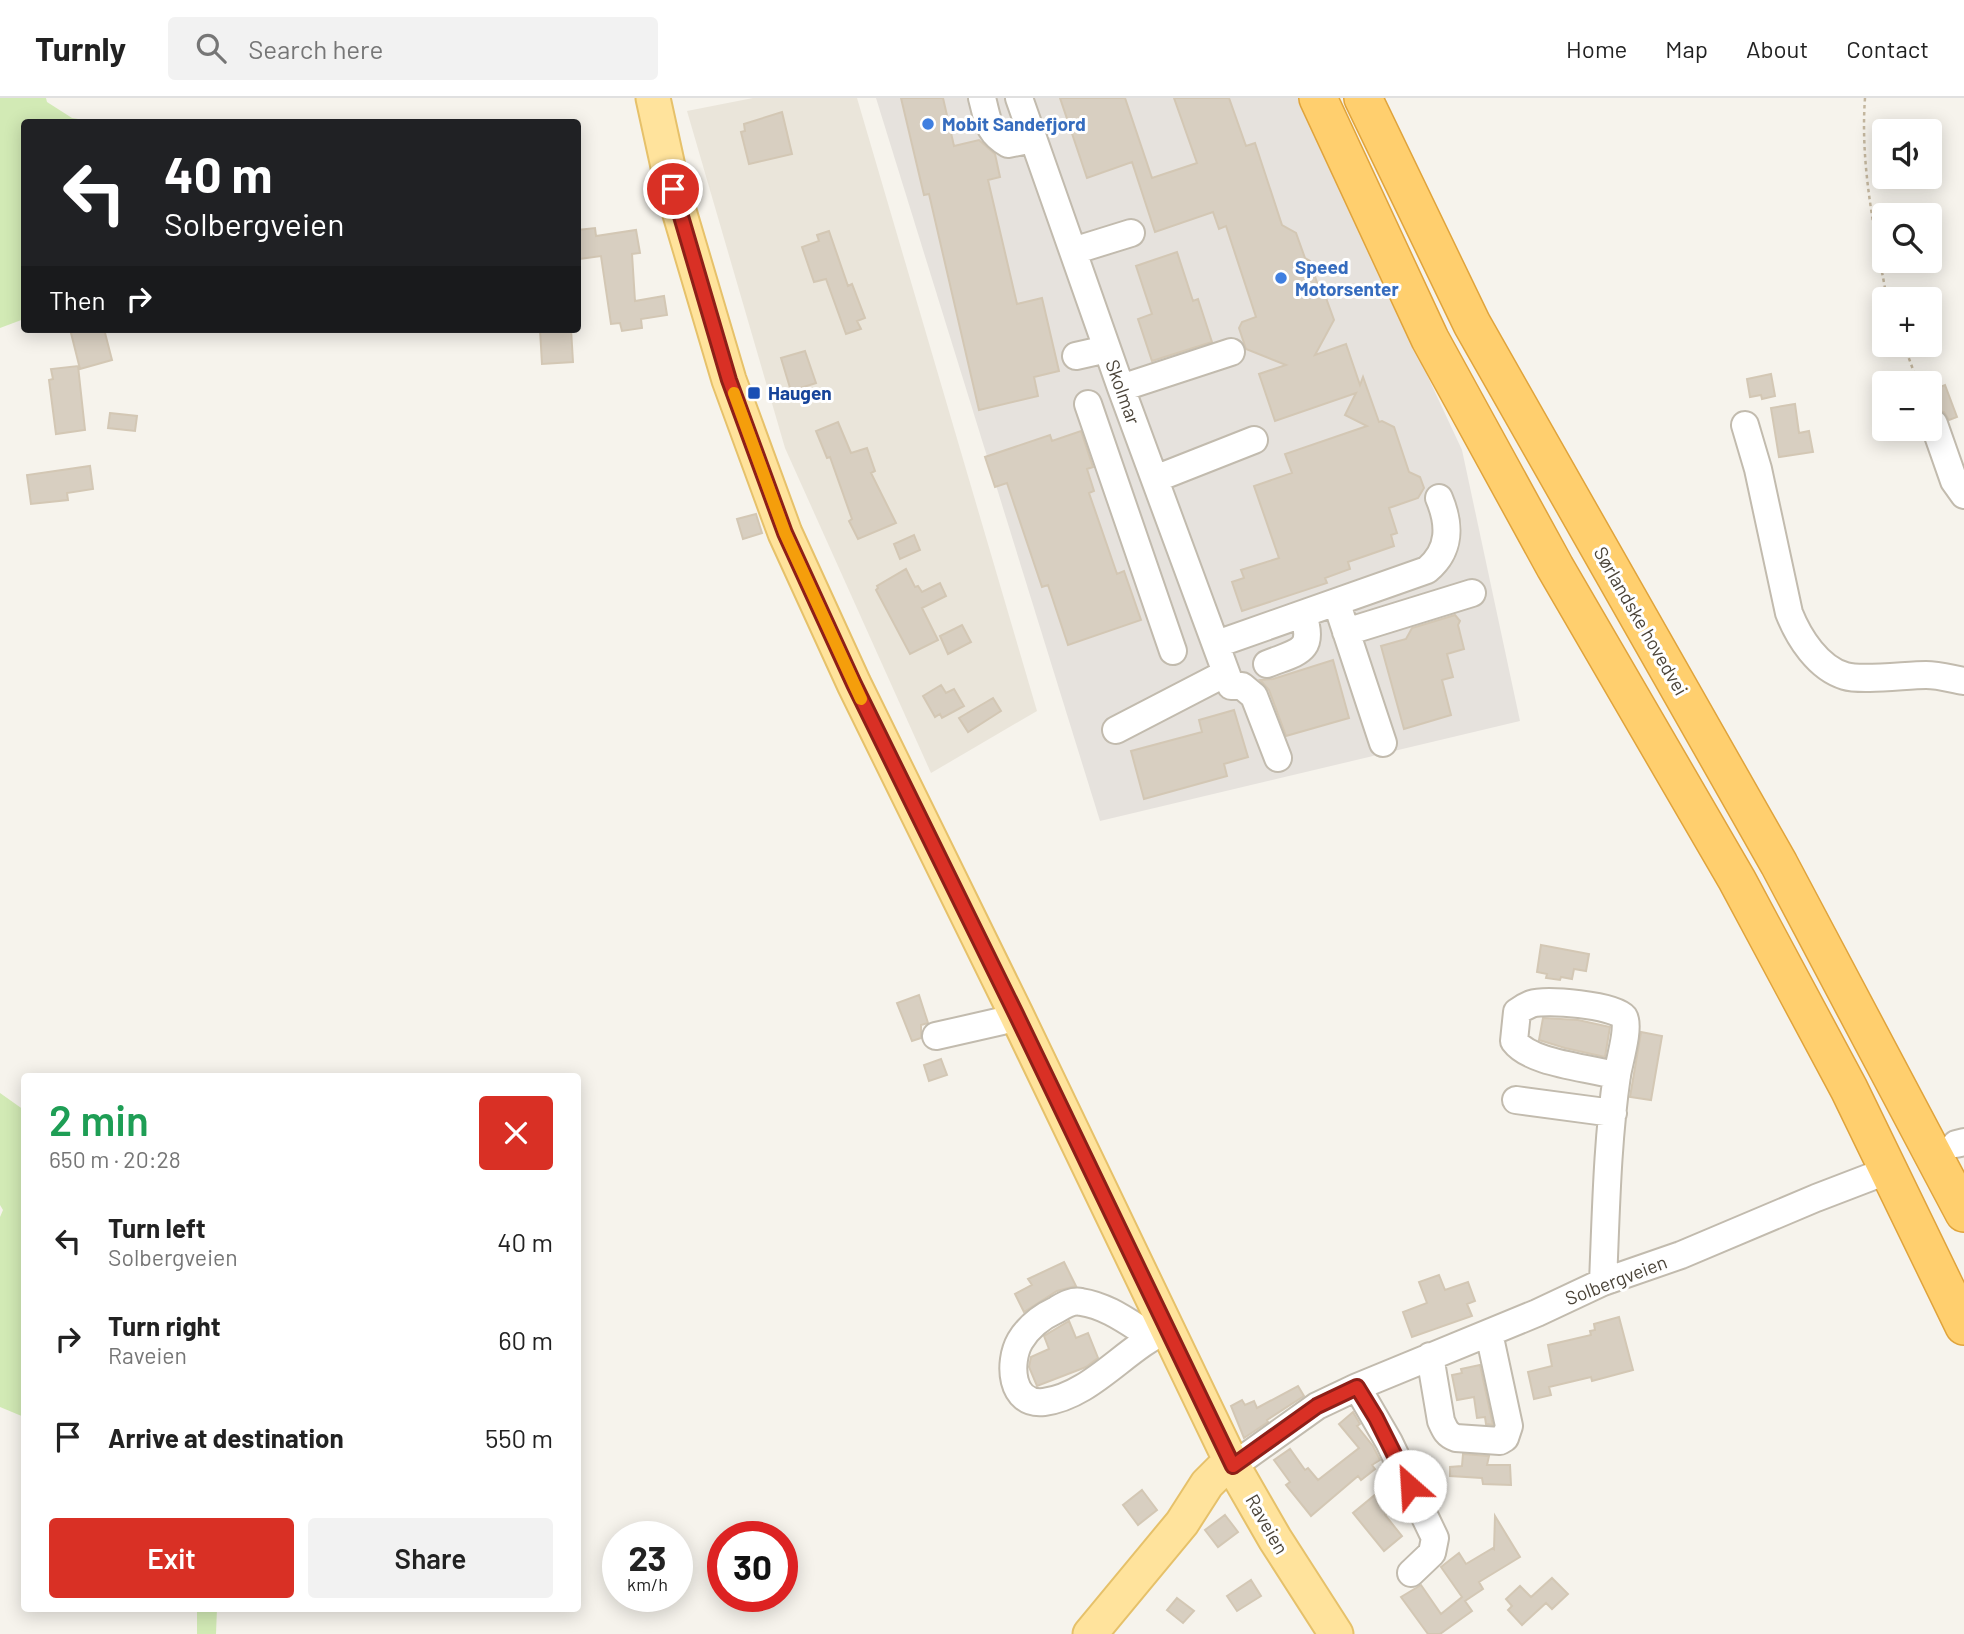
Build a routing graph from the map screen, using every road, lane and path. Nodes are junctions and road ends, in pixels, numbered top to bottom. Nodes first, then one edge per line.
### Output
1 (653, 98) edge
2 (982, 98) edge
3 (1019, 98) edge
4 (1318, 98) edge
5 (1363, 98) edge
6 (1865, 98) edge
7 (1033, 139) junction
8 (1131, 233) dead end
9 (1073, 251) junction
10 (1885, 287) edge
11 (1107, 348) junction
12 (1231, 352) dead end
13 (1076, 356) dead end
14 (1121, 388) junction
15 (1088, 404) dead end
16 (1745, 425) dead end
17 (1254, 440) dead end
18 (1940, 441) edge
19 (1152, 469) junction
20 (1112, 474) junction
21 (1964, 495) edge
22 (1439, 498) dead end
23 (1174, 529) junction
24 (1136, 542) junction
25 (1192, 577) junction
26 (1472, 593) dead end
27 (1153, 594) junction
28 (1337, 604) junction
29 (1205, 611) junction
30 (1304, 615) junction
31 (1164, 626) junction
32 (1346, 632) junction
33 (1217, 645) junction
34 (1173, 652) dead end
35 (1267, 664) dead end
36 (1228, 679) junction
37 (1964, 681) edge
38 (1116, 730) dead end
39 (1382, 743) dead end
40 (1278, 758) dead end
41 (1016, 1014) junction
42 (936, 1036) dead end
43 (1617, 1076) dead end
44 (1516, 1100) dead end
45 (1614, 1113) junction
46 (1949, 1142) edge
47 (1876, 1175) dead end
48 (1964, 1213) edge
49 (1603, 1282) junction
50 (1964, 1326) edge
51 (1160, 1333) junction
52 (1489, 1333) junction
53 (1430, 1356) junction
54 (1357, 1387) junction
55 (1233, 1466) junction
56 (1411, 1573) dead end
57 (1090, 1634) edge
58 (1336, 1634) edge

1 - 41 main road, Raveien
2 - 7 street
3 - 7 street, Skolmar
4 - 50 highway
5 - 46 highway, Sørlandske hovedvei
6 - 10 path
7 - 9 street, Skolmar
8 - 9 street
9 - 11 street, Skolmar
11 - 13 street
11 - 14 street, Skolmar
12 - 14 street
14 - 19 street, Skolmar
15 - 20 street
16 - 37 street
17 - 19 street
18 - 21 street
19 - 20 street
19 - 23 street, Skolmar
20 - 24 street
22 - 28 street
23 - 24 street
23 - 25 street, Skolmar
24 - 27 street
25 - 27 street
25 - 29 street, Skolmar
26 - 32 street
27 - 31 street
28 - 30 street
28 - 32 street
29 - 31 street
29 - 33 street, Skolmar
30 - 33 street
30 - 35 street
31 - 34 street
32 - 39 street
33 - 36 street, Skolmar
36 - 38 street
36 - 40 street
41 - 42 street
41 - 51 main road, Raveien
43 - 45 street
44 - 45 street
45 - 49 street
46 - 48 highway, Sørlandske hovedvei
47 - 49 street, Solbergveien
49 - 52 street, Solbergveien
51 - 51 street
51 - 55 main road, Raveien
52 - 53 street, Solbergveien
52 - 53 street
53 - 54 street, Solbergveien
54 - 55 street, Solbergveien
54 - 56 street
55 - 57 main road
55 - 58 main road, Raveien

